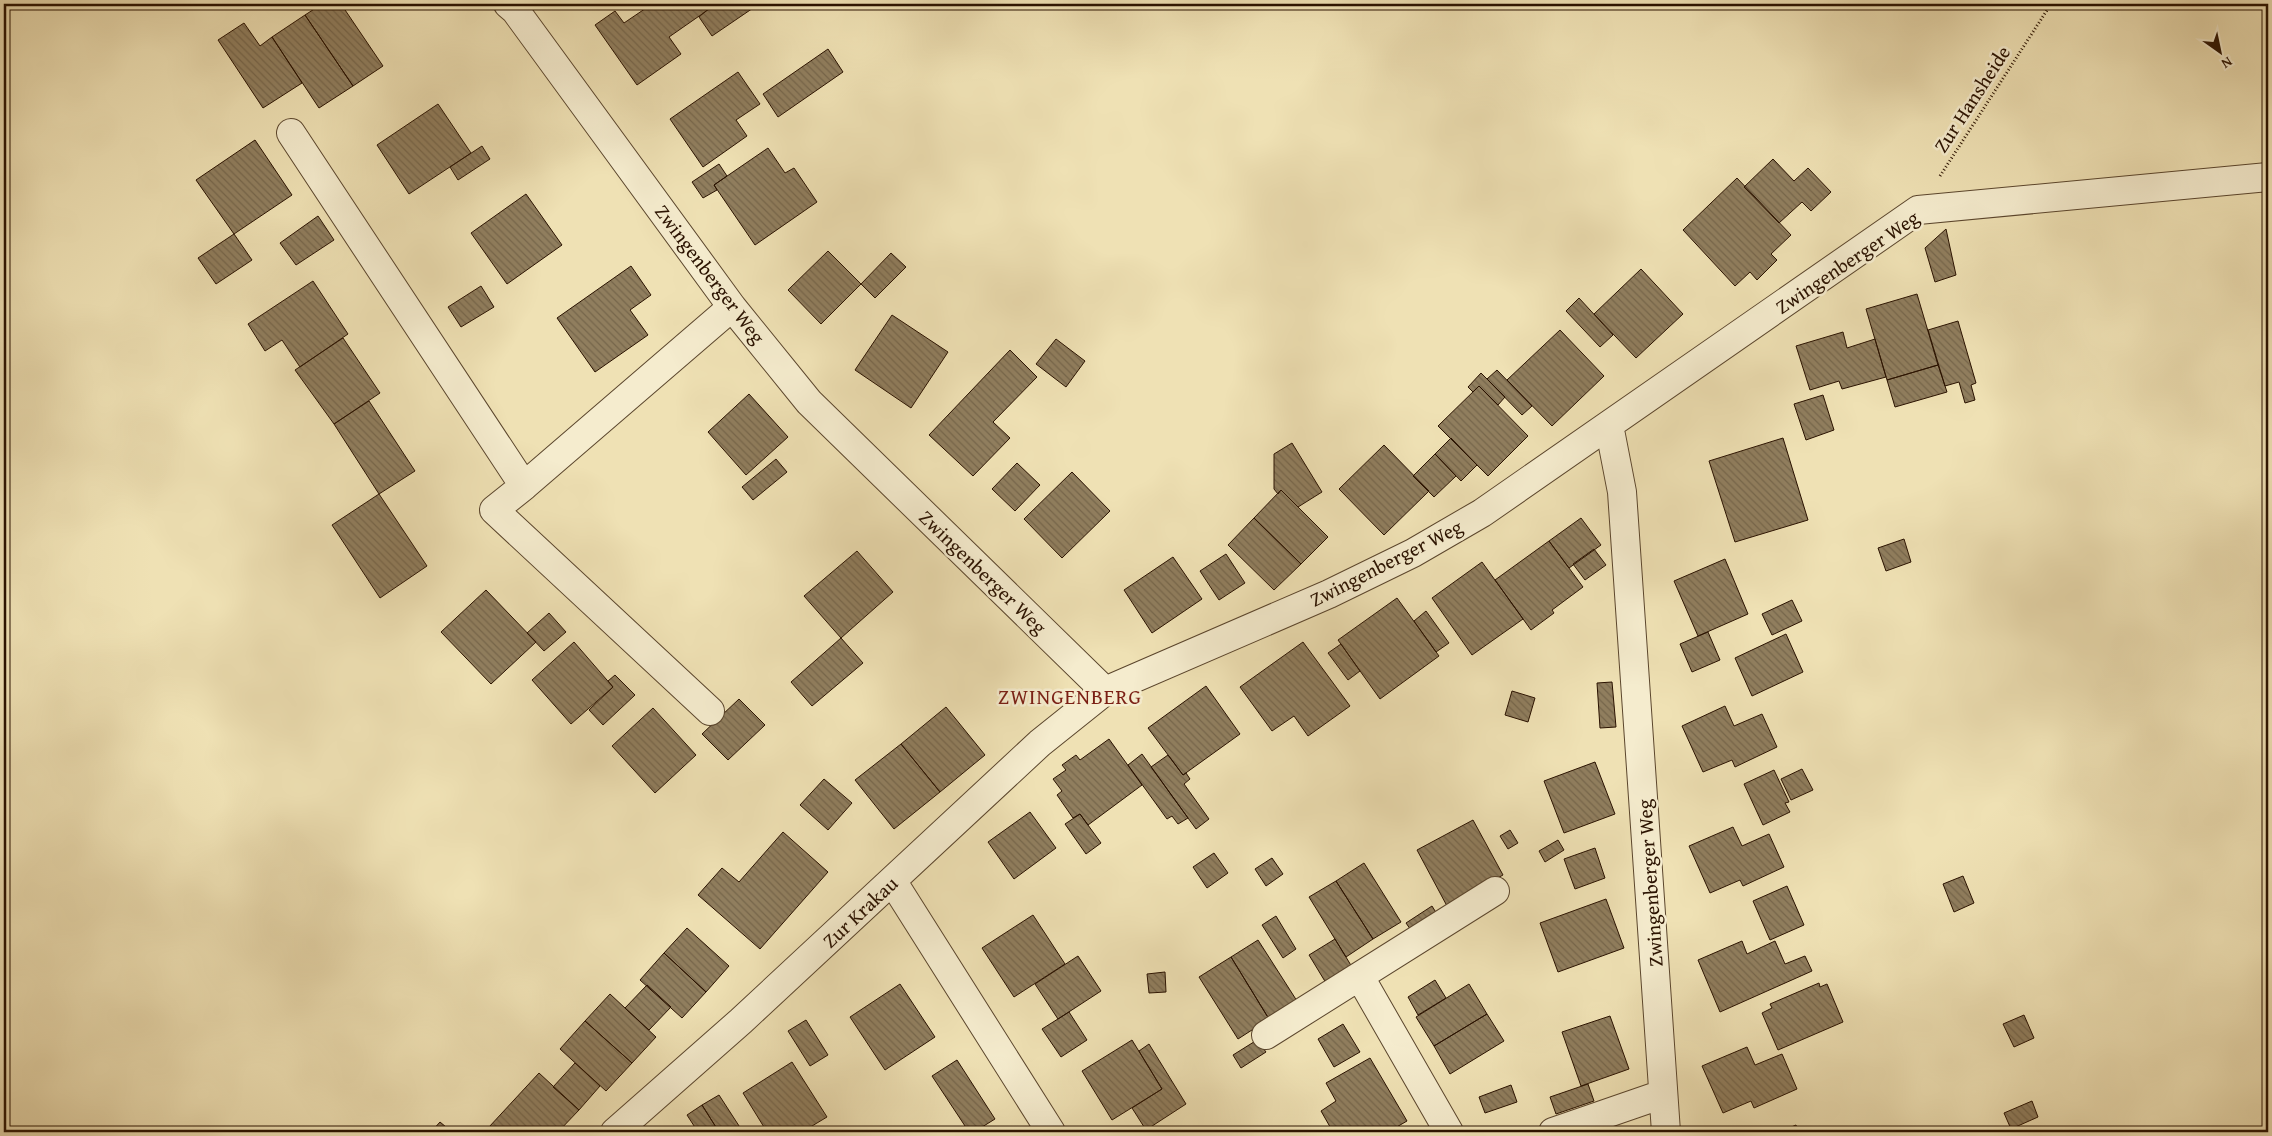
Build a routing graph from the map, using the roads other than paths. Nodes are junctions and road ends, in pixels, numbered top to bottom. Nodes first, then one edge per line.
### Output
1 (508, 4) edge
2 (292, 133) dead end
3 (2268, 177) edge
4 (732, 307) junction
5 (1609, 425) junction
6 (524, 486) junction
7 (1105, 691) junction
8 (710, 711) dead end
9 (893, 882) junction
10 (1495, 892) dead end
11 (1360, 977) junction
12 (1266, 1035) dead end
13 (1664, 1094) junction
14 (615, 1132) edge
15 (1051, 1132) edge
16 (1449, 1132) edge
17 (1553, 1132) edge
18 (1666, 1132) edge

1 - 4 street, Zwingenberger Weg
2 - 6 street
3 - 5 street, Zwingenberger Weg
4 - 6 street
4 - 7 street, Zwingenberger Weg
5 - 7 street, Zwingenberger Weg
5 - 13 street, Zwingenberger Weg
6 - 8 street
7 - 9 street, Zur Krakau
9 - 14 street, Zur Krakau
9 - 15 street
10 - 11 street
11 - 12 street
11 - 16 street
13 - 17 street
13 - 18 street, Zwingenberger Weg

